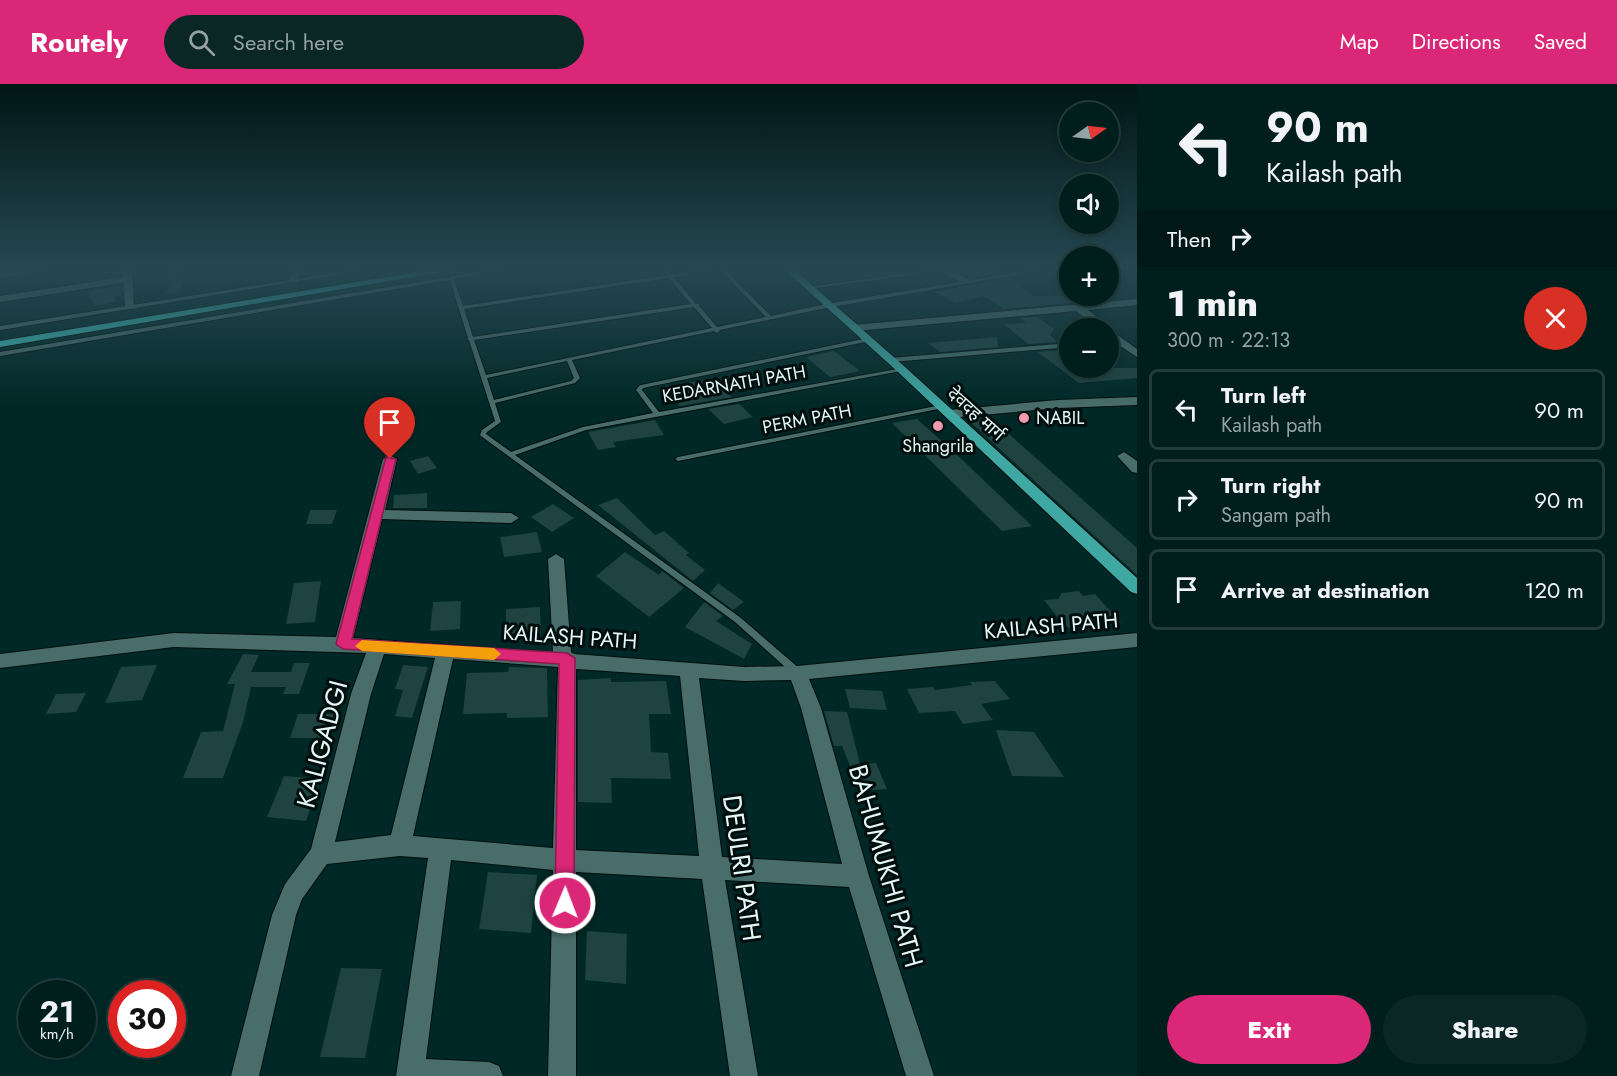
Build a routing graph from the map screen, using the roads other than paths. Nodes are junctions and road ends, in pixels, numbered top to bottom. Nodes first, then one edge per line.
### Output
1 (72, 316) edge
2 (127, 316) edge
3 (181, 316) edge
4 (215, 316) edge
5 (464, 316) edge
6 (622, 316) edge
7 (706, 316) edge
8 (778, 316) edge
9 (839, 316) edge
10 (979, 316) edge
11 (770, 318) joint
12 (0, 328) edge
13 (854, 328) junction
14 (717, 331) junction
15 (0, 337) edge
16 (470, 339) junction
17 (868, 340) junction
18 (0, 344) edge
19 (1119, 345) edge
20 (1059, 346) edge
21 (0, 354) edge
22 (1137, 354) edge
23 (569, 360) junction
24 (896, 365) junction
25 (483, 377) junction
26 (1137, 401) edge
27 (493, 402) junction
28 (945, 410) junction
29 (656, 413) junction
30 (510, 454) junction
31 (1124, 456) dead end
32 (390, 459) dead end
33 (678, 459) dead end
34 (1137, 469) edge
35 (376, 514) junction
36 (511, 518) dead end
37 (556, 559) dead end
38 (1137, 588) edge
39 (1137, 640) edge
40 (343, 644) junction
41 (377, 647) junction
42 (446, 652) junction
43 (565, 658) junction
44 (0, 662) edge
45 (688, 668) junction
46 (797, 673) junction
47 (400, 845) junction
48 (441, 850) junction
49 (321, 854) junction
50 (565, 860) junction
51 (712, 869) junction
52 (857, 876) junction
53 (410, 1074) edge
54 (245, 1076) edge
55 (489, 1076) edge
56 (562, 1076) edge
57 (744, 1076) edge
58 (920, 1076) edge

1 - 12 lane
2 - 15 highway
3 - 18 highway
4 - 21 lane
5 - 16 lane
6 - 16 lane
7 - 14 lane
8 - 11 lane
9 - 13 main road, देवदह मार्ग
10 - 13 street
11 - 14 lane
13 - 17 main road, देवदह मार्ग
14 - 23 lane
16 - 25 lane
17 - 24 main road, देवदह मार्ग
17 - 29 lane, KEDARNATH PATH
19 - 22 street
20 - 24 lane, KEDARNATH PATH
23 - 25 lane
23 - 27 lane
24 - 28 main road, देवदह मार्ग
24 - 29 lane, KEDARNATH PATH
25 - 27 lane
26 - 28 street
27 - 30 lane
28 - 33 lane, PERM PATH
28 - 38 main road, देवदह मार्ग
29 - 30 lane
30 - 46 lane
31 - 34 street
32 - 35 street
35 - 36 street
35 - 40 street
37 - 43 street
39 - 46 street, KAILASH PATH
40 - 41 street, KAILASH PATH
40 - 44 street, KAILASH PATH
41 - 42 street, KAILASH PATH
41 - 49 street, KALIGADGI
42 - 43 street, KAILASH PATH
42 - 47 street
43 - 45 street, KAILASH PATH
43 - 50 street
45 - 46 street, KAILASH PATH
45 - 51 street, DEULRI PATH
46 - 52 street, BAHUMUKHI PATH
47 - 48 street
47 - 49 street
48 - 50 street
48 - 53 street
49 - 54 street
50 - 51 street
50 - 56 street
51 - 52 street
51 - 57 street, DEULRI PATH
52 - 58 street, BAHUMUKHI PATH
53 - 55 street

